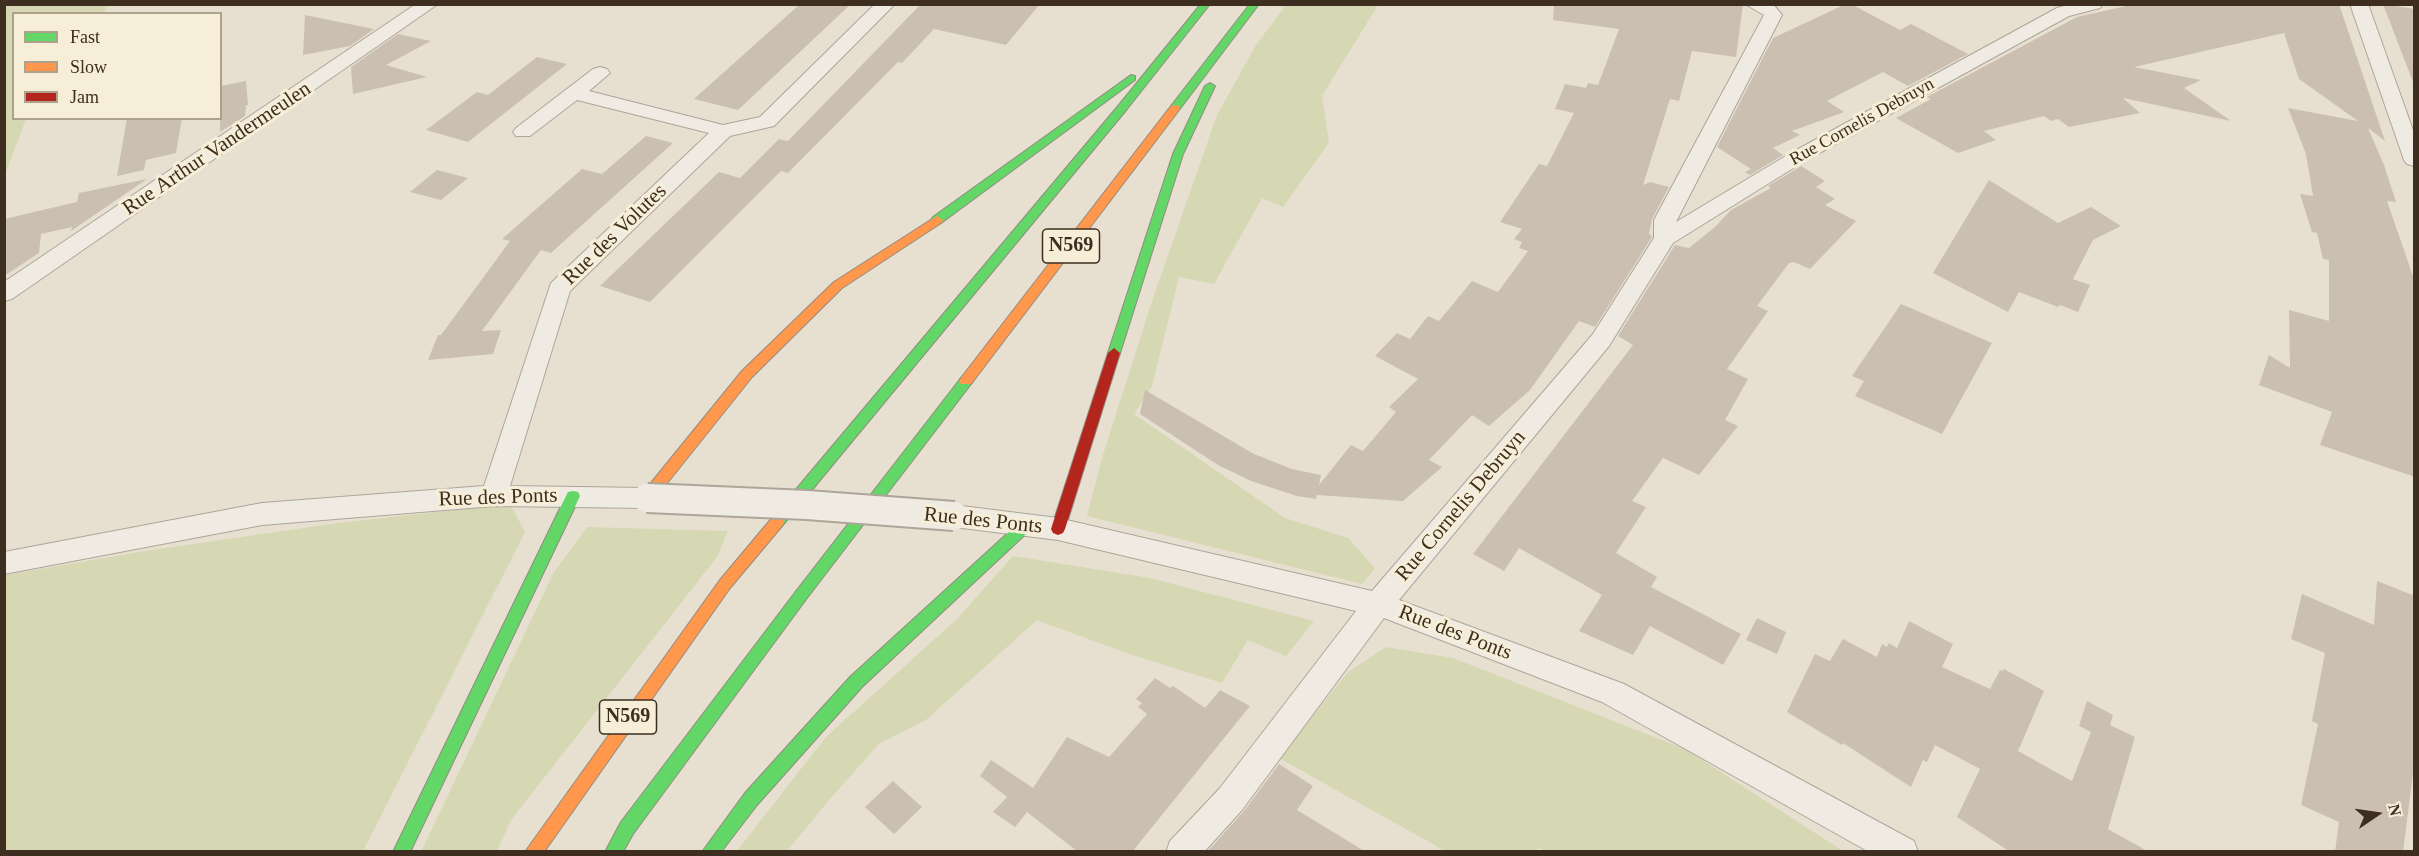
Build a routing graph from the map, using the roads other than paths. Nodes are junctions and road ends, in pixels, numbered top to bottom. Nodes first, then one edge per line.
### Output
1 (429, 4) edge
2 (886, 4) edge
3 (1206, 4) edge
4 (1256, 4) edge
5 (1754, 4) edge
6 (2094, 4) edge
7 (2359, 4) edge
8 (1236, 30) junction
9 (1173, 46) junction
10 (600, 73) dead end
11 (574, 93) junction
12 (723, 131) junction
13 (523, 132) dead end
14 (2415, 160) edge
15 (1665, 238) junction
16 (4, 293) edge
17 (494, 496) junction
18 (573, 496) junction
19 (647, 498) junction
20 (1024, 526) junction
21 (1058, 529) junction
22 (4, 562) edge
23 (1378, 604) junction
24 (401, 852) edge
25 (533, 852) edge
26 (613, 852) edge
27 (710, 852) edge
28 (1182, 852) edge
29 (1902, 852) edge

1 - 16 street, Rue Arthur Vandermeulen
2 - 12 street
3 - 9 highway, N569
4 - 8 highway, N569
5 - 15 street, Rue Cornelis Debruyn
6 - 15 street, Rue Cornelis Debruyn
7 - 14 street
8 - 21 highway
8 - 26 highway, N569
9 - 19 highway
9 - 25 highway, N569
10 - 11 street
11 - 12 street
11 - 13 street
12 - 17 street, Rue des Volutes
15 - 23 street, Rue Cornelis Debruyn
17 - 18 street, Rue des Ponts
17 - 22 street, Rue des Ponts
18 - 19 street, Rue des Ponts
18 - 24 highway
19 - 20 street, Rue des Ponts, bridge
20 - 21 street, Rue des Ponts
20 - 27 highway
21 - 23 street, Rue des Ponts
23 - 28 street, Rue Cornelis Debruyn
23 - 29 street, Rue des Ponts

